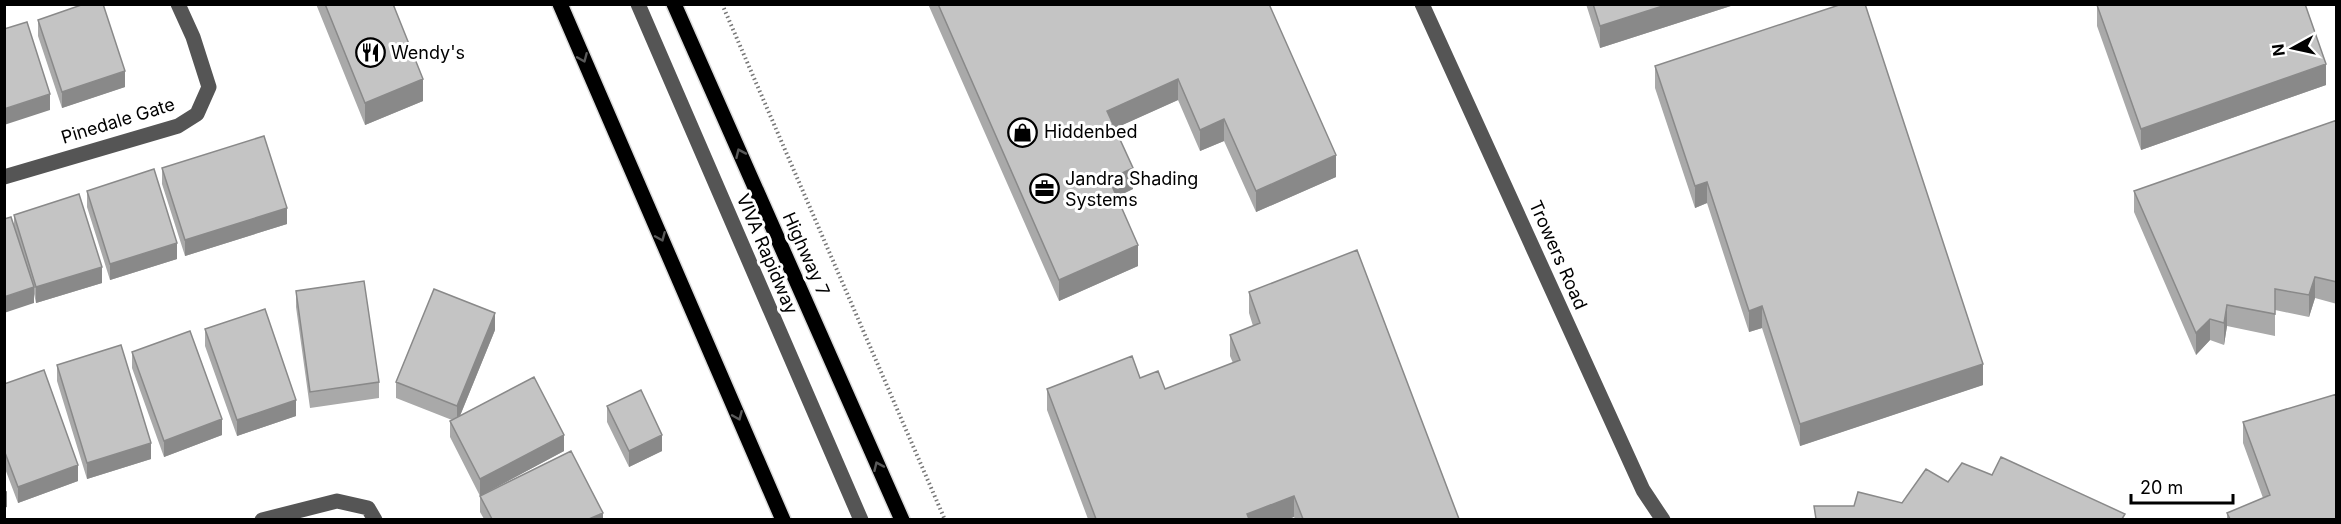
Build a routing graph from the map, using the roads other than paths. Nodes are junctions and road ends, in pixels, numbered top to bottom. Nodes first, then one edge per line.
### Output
1 (178, 4) edge
2 (560, 4) edge
3 (638, 4) edge
4 (674, 4) edge
5 (1422, 4) edge
6 (4, 177) edge
7 (262, 519) edge
8 (375, 519) edge
9 (783, 519) edge
10 (861, 519) edge
11 (902, 519) edge
12 (1663, 519) edge

1 - 6 street, Pinedale Gate
2 -> 9 main road
3 - 10 street, VIVA Rapidway
11 -> 4 main road, Highway 7
5 - 12 street, Trowers Road
7 - 8 street

